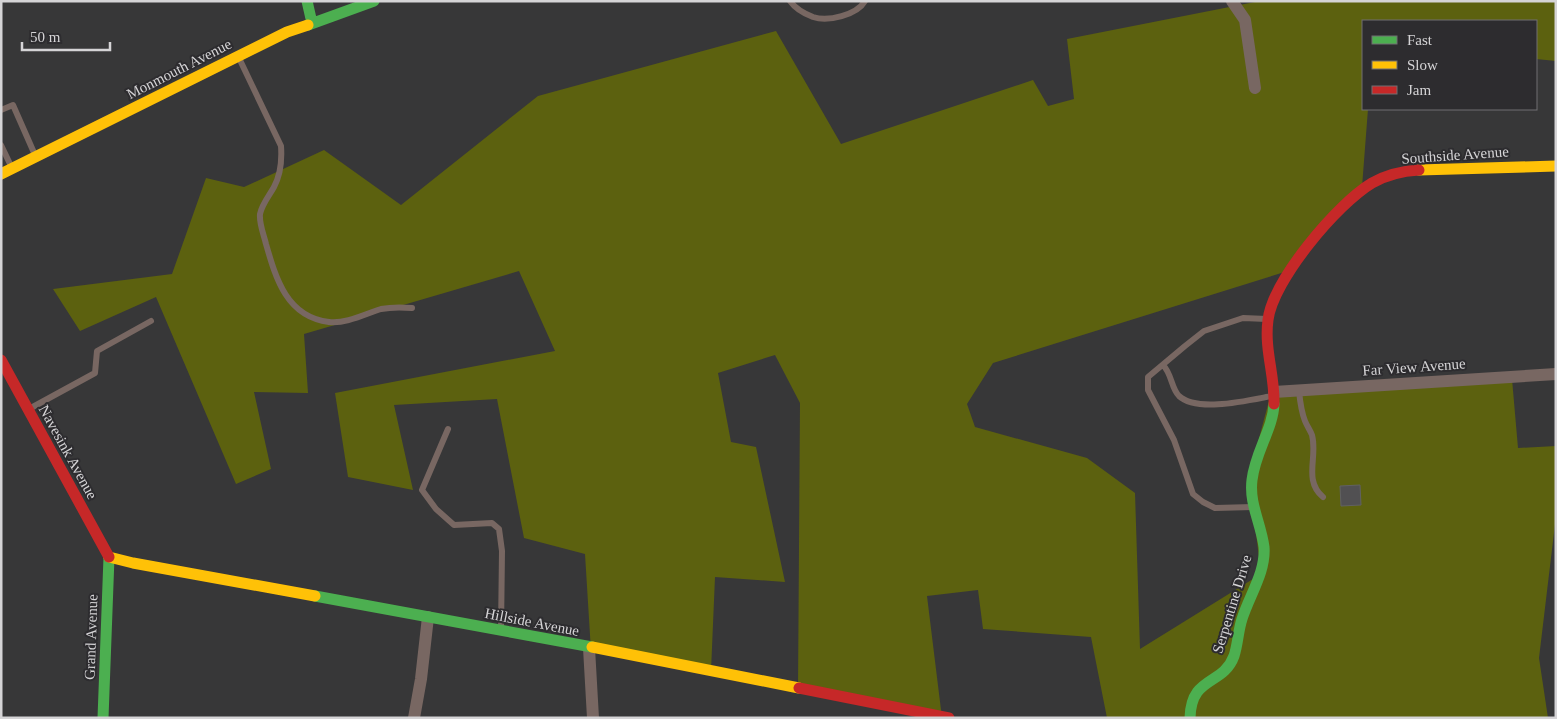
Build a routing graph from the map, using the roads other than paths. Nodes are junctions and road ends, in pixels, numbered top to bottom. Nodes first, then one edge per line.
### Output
1 (307, 1) edge
2 (374, 1) edge
3 (790, 1) edge
4 (865, 1) edge
5 (1232, 1) edge
6 (312, 22) junction
7 (238, 55) junction
8 (1255, 88) dead end
9 (1, 110) edge
10 (1, 145) edge
11 (36, 157) junction
12 (1556, 166) edge
13 (13, 169) junction
14 (1, 174) edge
15 (1340, 211) joint
16 (412, 308) dead end
17 (1268, 319) junction
18 (151, 321) dead end
19 (1, 360) edge
20 (1164, 365) junction
21 (1556, 374) edge
22 (1299, 390) junction
23 (1274, 394) junction
24 (28, 410) junction
25 (448, 429) dead end
26 (1323, 497) dead end
27 (1253, 507) junction
28 (109, 557) junction
29 (428, 618) junction
30 (501, 631) junction
31 (589, 648) junction
32 (103, 718) edge
33 (414, 718) edge
34 (594, 718) edge
35 (949, 718) edge
36 (1190, 718) edge

1 - 6 street
2 - 6 street, Monmouth Avenue
3 - 4 lane
5 - 8 street
6 - 7 street, Monmouth Avenue
7 - 11 street, Monmouth Avenue
7 - 16 lane
9 - 11 lane
10 - 13 lane
11 - 13 street, Monmouth Avenue
12 - 15 street, Southside Avenue
13 - 14 street, Monmouth Avenue
15 - 17 street, Serpentine Drive
17 - 20 lane
17 - 23 street, Serpentine Drive
18 - 24 lane
19 - 24 street, Navesink Avenue
20 - 23 lane
20 - 27 lane
21 - 22 street, Far View Avenue
22 - 23 street, Far View Avenue
22 - 26 lane
23 - 27 street, Serpentine Drive
24 - 28 street, Navesink Avenue
25 - 30 lane
27 - 36 street, Serpentine Drive
28 - 29 street, Hillside Avenue
28 - 32 street, Grand Avenue
29 - 30 street, Hillside Avenue
29 - 33 street
30 - 31 street, Hillside Avenue
31 - 34 street
31 - 35 street, Hillside Avenue

